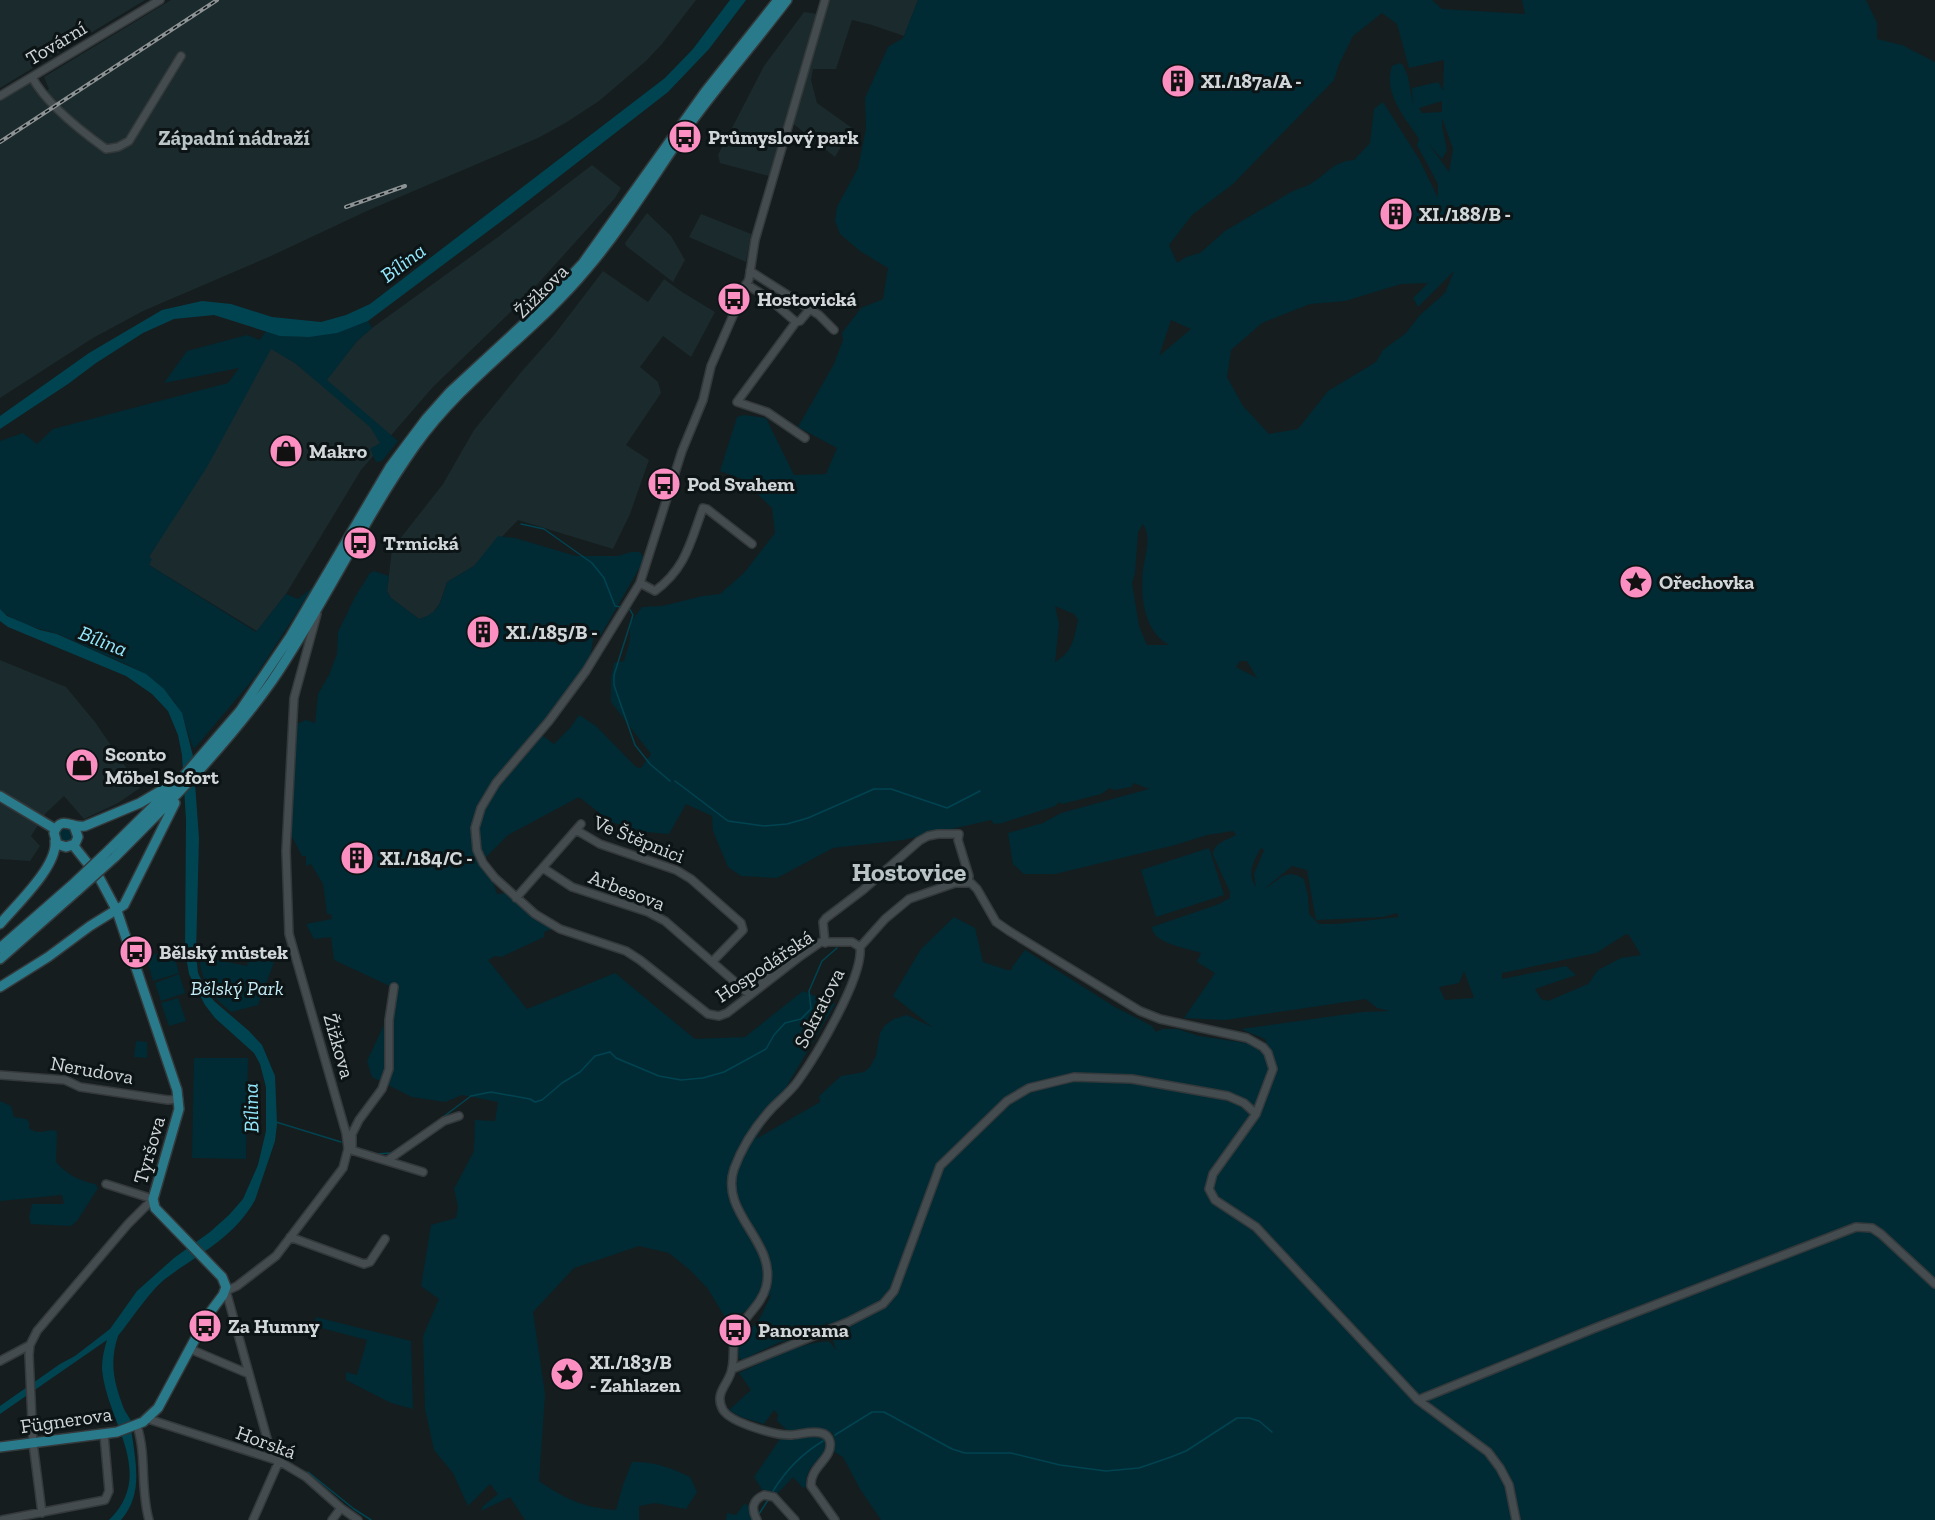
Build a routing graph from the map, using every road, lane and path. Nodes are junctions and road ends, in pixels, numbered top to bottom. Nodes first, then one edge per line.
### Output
1 (160, 0) edge
2 (778, 0) edge
3 (787, 0) edge
4 (825, 0) edge
5 (181, 56) dead end
6 (32, 77) junction
7 (0, 96) edge
8 (750, 271) junction
9 (746, 284) junction
10 (810, 309) junction
11 (796, 322) junction
12 (834, 330) dead end
13 (805, 438) dead end
14 (752, 544) dead end
15 (640, 583) junction
16 (320, 603) junction
17 (182, 778) junction
18 (182, 790) junction
19 (0, 796) edge
20 (74, 826) junction
21 (55, 829) junction
22 (55, 841) junction
23 (73, 845) junction
24 (112, 854) junction
25 (543, 868) junction
26 (968, 883) junction
27 (75, 888) junction
28 (516, 898) junction
29 (117, 911) junction
30 (0, 924) edge
31 (825, 943) junction
32 (861, 947) junction
33 (0, 948) edge
34 (779, 954) dead end
35 (0, 959) edge
36 (712, 962) junction
37 (0, 987) edge
38 (394, 987) dead end
39 (751, 995) junction
40 (0, 1075) edge
41 (179, 1099) junction
42 (1256, 1114) junction
43 (459, 1116) dead end
44 (350, 1150) junction
45 (388, 1160) junction
46 (423, 1172) dead end
47 (106, 1184) dead end
48 (153, 1199) junction
49 (290, 1237) junction
50 (385, 1239) dead end
51 (1935, 1284) edge
52 (226, 1291) junction
53 (30, 1345) junction
54 (190, 1348) junction
55 (0, 1361) edge
56 (732, 1369) junction
57 (249, 1374) junction
58 (1418, 1400) junction
59 (148, 1419) junction
60 (135, 1427) junction
61 (104, 1434) junction
62 (33, 1443) junction
63 (0, 1447) edge
64 (279, 1461) junction
65 (340, 1508) junction
66 (42, 1513) junction
67 (2, 1520) edge
68 (149, 1520) edge
69 (253, 1520) edge
70 (332, 1520) edge
71 (358, 1520) edge
72 (757, 1520) edge
73 (795, 1520) edge
74 (835, 1520) edge
75 (1516, 1520) edge

1 - 6 street, Tovární
2 - 17 main road, Žižkova
3 - 16 main road, Žižkova
4 - 8 street
5 - 6 street
6 - 7 street, Tovární
8 - 9 street
8 - 10 street
9 - 11 street
9 - 15 street
10 - 11 street
10 - 12 street
11 - 13 street
14 - 15 street
15 - 28 street, Hospodářská
16 - 18 main road, Žižkova
16 - 44 street, Žižkova
17 - 20 main road
17 - 24 main road
18 - 24 main road
18 - 29 main road
19 - 21 main road
20 - 21 main road
20 - 23 main road
21 - 22 main road
22 - 23 main road
22 - 30 main road
23 - 29 main road, Tyršova
24 - 27 main road, bridge
25 - 28 street
25 - 36 street, Arbesova
25 - 36 street, Ve Štěpnici
26 - 31 street
26 - 32 street
26 - 42 street
27 - 33 main road
27 - 35 main road
28 - 39 street, Hospodářská
29 - 37 main road
29 - 41 main road, Tyršova
31 - 32 street, Hospodářská
31 - 39 street, Hospodářská
32 - 56 street, Sokratova
34 - 39 street
36 - 39 street, Arbesova
38 - 44 street
40 - 41 street, Nerudova
41 - 48 main road, Tyršova
42 - 56 street
42 - 58 street
43 - 45 street
44 - 45 street
44 - 49 street
45 - 46 street
47 - 48 street
48 - 52 main road
48 - 53 street, Tyršova
49 - 50 street
49 - 52 street
51 - 58 street
52 - 54 main road
52 - 57 street
53 - 55 street
53 - 62 street
54 - 57 street
54 - 59 main road
56 - 74 street
57 - 64 street
58 - 75 street
59 - 60 main road
59 - 64 street, Horská
60 - 61 main road, Fügnerova
60 - 68 street
61 - 62 main road, Fügnerova
61 - 66 street
62 - 63 main road, Fügnerova
62 - 66 street
64 - 65 street, Horská
64 - 69 street
65 - 70 street
65 - 71 street, Horská
66 - 67 street
72 - 73 street

